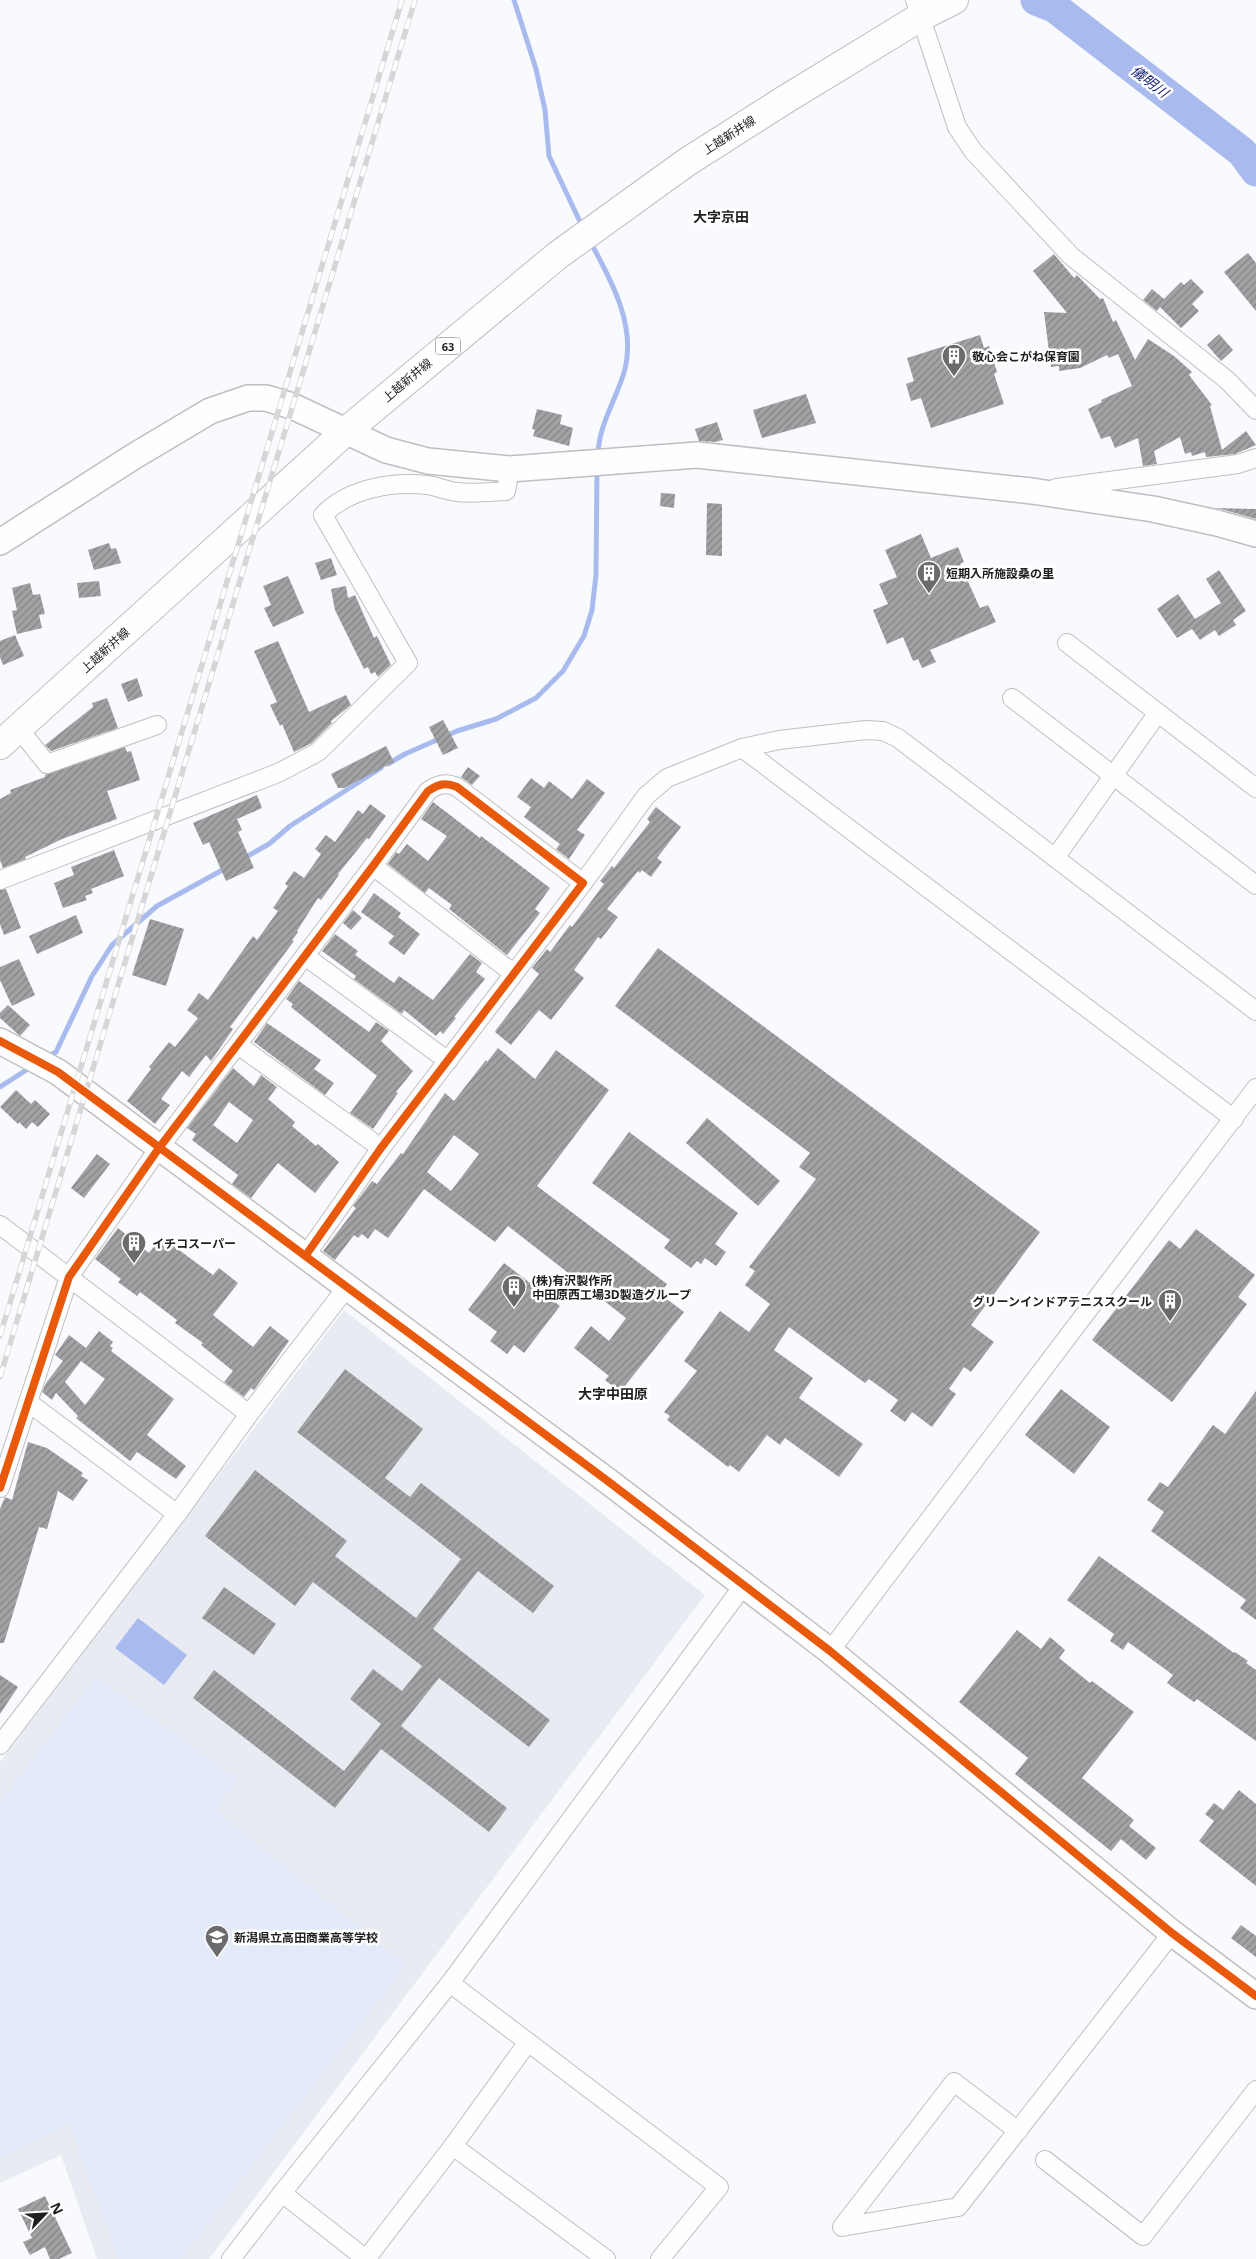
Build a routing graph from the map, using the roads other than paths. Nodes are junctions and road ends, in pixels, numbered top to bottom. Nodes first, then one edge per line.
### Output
1 (933, 6) edge
2 (1256, 410) edge
3 (346, 432) junction
4 (1256, 458) edge
5 (510, 469) junction
6 (1032, 491) junction
7 (1256, 534) edge
8 (0, 542) edge
9 (1067, 643) dead end
10 (1012, 698) dead end
11 (1157, 714) junction
12 (157, 725) dead end
13 (9, 737) edge
14 (742, 748) junction
15 (1113, 775) junction
16 (1256, 788) edge
17 (1055, 858) junction
18 (373, 866) junction
19 (0, 880) edge
20 (583, 883) junction
21 (1256, 885) edge
22 (305, 956) junction
23 (513, 973) junction
24 (1256, 1011) edge
25 (0, 1041) edge
26 (238, 1046) junction
27 (448, 1061) junction
28 (1256, 1088) edge
29 (1234, 1119) junction
30 (159, 1148) junction
31 (381, 1148) junction
32 (0, 1225) edge
33 (306, 1255) junction
34 (69, 1277) junction
35 (347, 1287) junction
36 (28, 1402) junction
37 (249, 1414) junction
38 (0, 1488) edge
39 (177, 1514) junction
40 (743, 1586) junction
41 (830, 1651) junction
42 (0, 1745) edge
43 (1172, 1933) junction
44 (450, 1983) junction
45 (1256, 1996) edge
46 (528, 2042) junction
47 (1256, 2090) edge
48 (1018, 2131) junction
49 (453, 2146) junction
50 (1045, 2160) dead end
51 (282, 2193) junction
52 (231, 2259) edge
53 (366, 2259) edge
54 (606, 2259) edge
55 (660, 2259) edge

1 - 2 street
1 - 3 main road, 上越新井線 / 63
3 - 5 street
3 - 8 street
3 - 13 main road, 上越新井線 / 63
4 - 6 street
5 - 6 street
5 - 19 street
6 - 7 street
9 - 11 street
10 - 15 street
11 - 15 street
11 - 16 street
12 - 13 street
14 - 17 street
14 - 20 street
14 - 29 street
15 - 17 street
15 - 21 street
17 - 24 street
18 - 20 street
18 - 22 street
18 - 23 street
20 - 23 street
22 - 26 street
22 - 27 street
23 - 27 street
25 - 30 street
26 - 30 street
26 - 31 street
27 - 31 street
28 - 29 street
29 - 41 street
30 - 33 street
30 - 34 street
31 - 33 street
32 - 34 street
33 - 35 street
34 - 36 street
34 - 37 street
35 - 37 street
35 - 40 street
36 - 38 street
36 - 39 street
37 - 39 street
39 - 42 street
40 - 41 street
40 - 44 street
41 - 43 street
43 - 45 street
43 - 48 street
44 - 46 street
44 - 51 street
46 - 49 street
46 - 55 street
47 - 50 street
48 - 48 street
49 - 53 street
49 - 54 street
51 - 52 street
51 - 53 street

